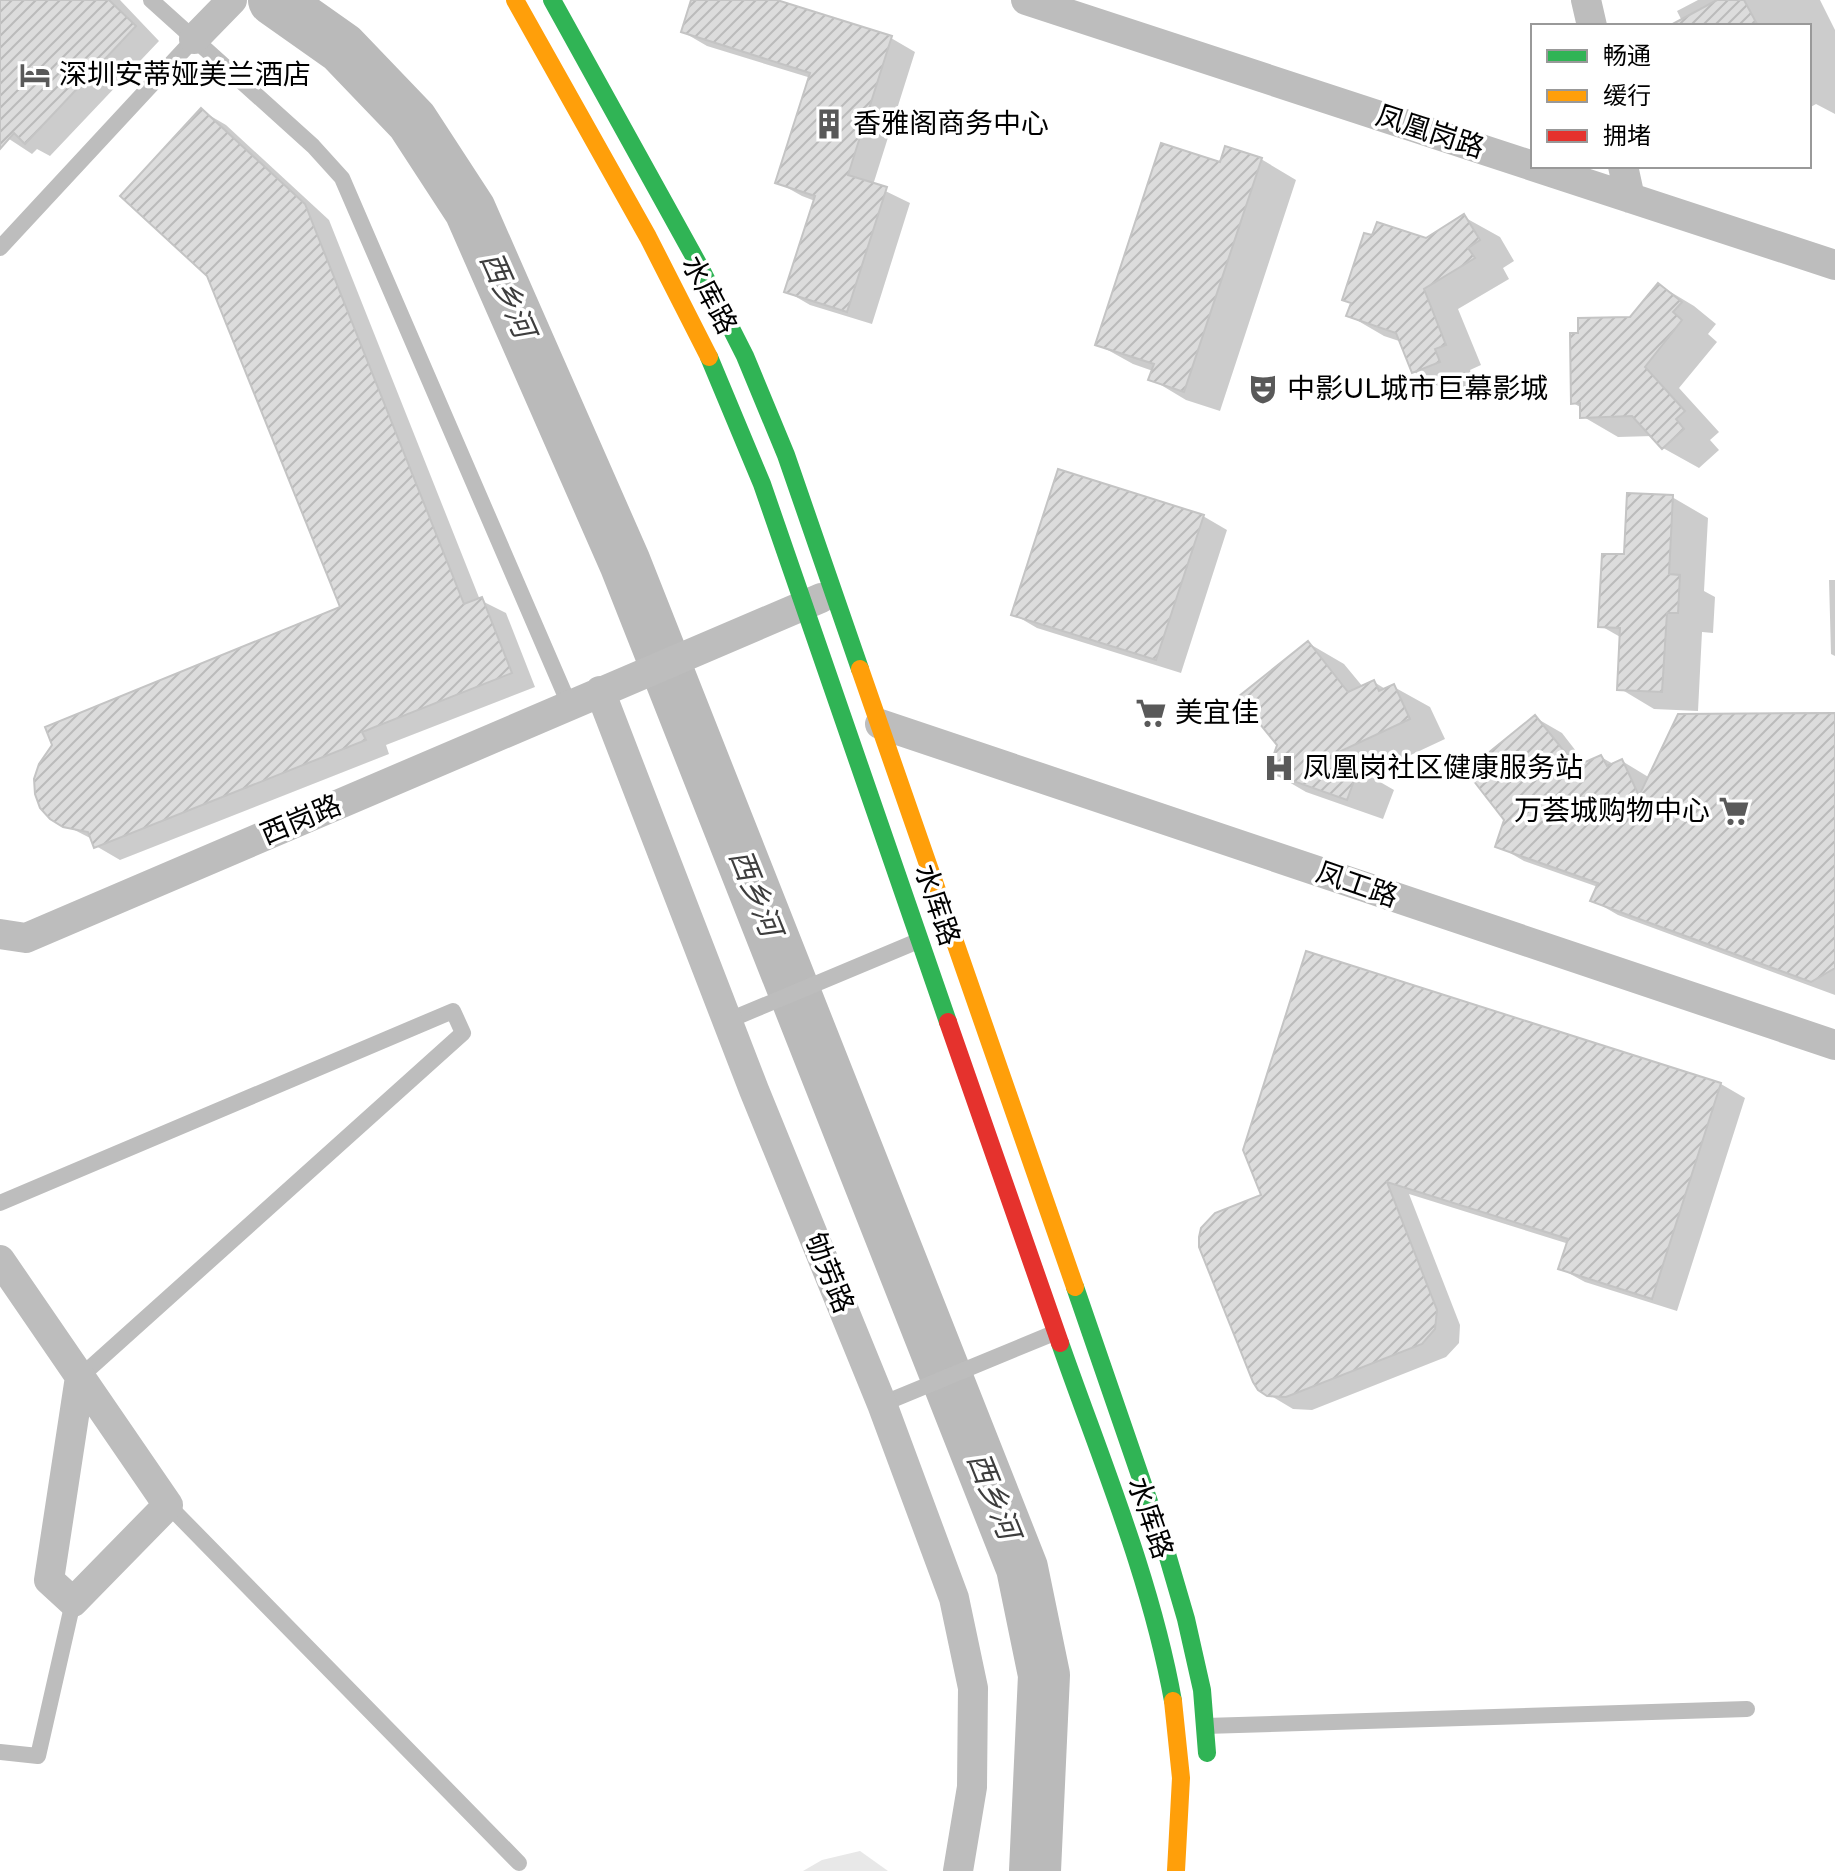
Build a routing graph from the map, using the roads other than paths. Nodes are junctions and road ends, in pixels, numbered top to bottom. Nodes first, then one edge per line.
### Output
1 (151, 0) edge
2 (232, 0) edge
3 (515, 0) edge
4 (552, 0) edge
5 (1026, 0) edge
6 (1586, 0) edge
7 (1592, 24) edge
8 (194, 39) junction
9 (1531, 166) edge
10 (1538, 168) edge
11 (1623, 168) edge
12 (1630, 198) junction
13 (0, 248) edge
14 (1835, 265) edge
15 (834, 593) junction
16 (803, 606) junction
17 (600, 691) junction
18 (569, 704) junction
19 (880, 724) junction
20 (0, 934) edge
21 (920, 940) junction
22 (736, 1017) junction
23 (1835, 1045) edge
24 (0, 1203) edge
25 (0, 1260) edge
26 (1056, 1332) junction
27 (80, 1377) junction
28 (882, 1404) junction
29 (168, 1505) junction
30 (73, 1602) junction
31 (1747, 1709) dead end
32 (1205, 1726) junction
33 (1175, 1727) junction
34 (0, 1752) edge
35 (1209, 1766) dead end
36 (519, 1863) dead end
37 (958, 1871) edge
38 (1176, 1871) edge

1 - 8 lane
2 - 8 street
3 - 16 main road, 水库路
4 - 15 main road, 水库路
5 - 9 street, 凤凰岗路
6 - 7 street
8 - 13 lane
8 - 18 lane
10 - 12 street, 凤凰岗路
11 - 12 street
12 - 14 street, 凤凰岗路
15 - 16 street, 西岗路
15 - 19 main road, 水库路
16 - 17 street, 西岗路
16 - 21 main road, 水库路
17 - 18 street, 西岗路
17 - 22 street, 劬劳路
18 - 20 street, 西岗路
19 - 23 street, 凤工路
19 - 32 main road, 水库路
21 - 22 lane
21 - 26 main road, 水库路
22 - 28 street, 劬劳路
24 - 27 lane
25 - 27 street
26 - 28 lane
26 - 33 main road, 水库路
27 - 29 street
27 - 30 street
28 - 37 street, 劬劳路
29 - 30 street
29 - 36 lane
30 - 34 lane
31 - 32 lane
32 - 33 lane
32 - 35 main road, 水库路
33 - 38 main road, 水库路

